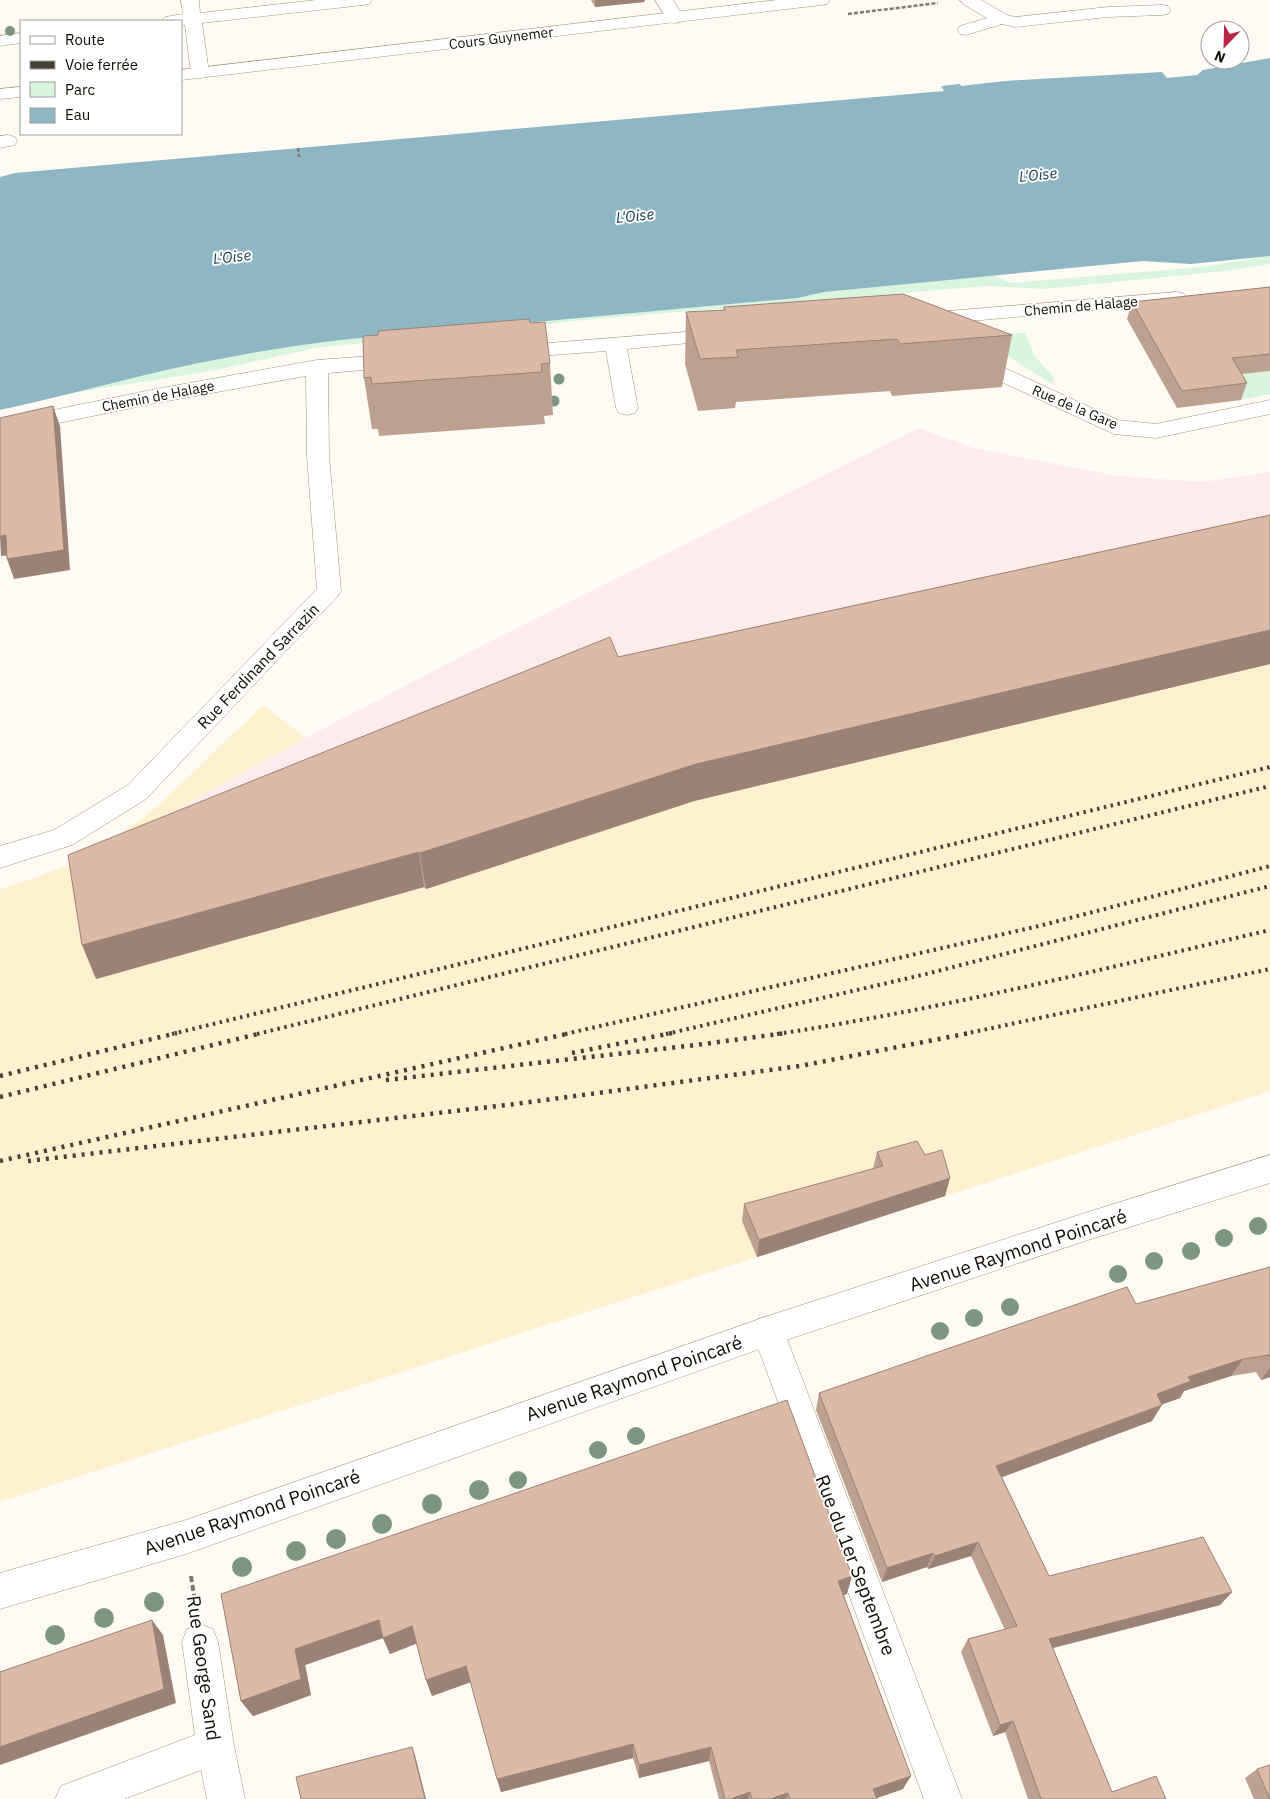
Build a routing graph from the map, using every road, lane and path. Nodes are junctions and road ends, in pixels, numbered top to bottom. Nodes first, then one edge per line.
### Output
1 (190, 0) edge
2 (363, 0) edge
3 (664, 0) edge
4 (821, 0) edge
5 (969, 0) edge
6 (990, 0) edge
7 (1157, 5) edge
8 (675, 18) junction
9 (193, 19) junction
10 (1001, 19) junction
11 (182, 20) edge
12 (966, 30) dead end
13 (20, 38) edge
14 (0, 41) edge
15 (200, 73) junction
16 (182, 75) edge
17 (20, 92) edge
18 (0, 94) edge
19 (298, 148) dead end
20 (299, 157) dead end
21 (1195, 296) edge
22 (914, 330) edge
23 (743, 334) edge
24 (614, 344) junction
25 (950, 350) edge
26 (495, 353) edge
27 (426, 359) edge
28 (317, 367) junction
29 (1270, 407) edge
30 (627, 408) dead end
31 (0, 428) edge
32 (0, 857) edge
33 (1270, 1169) edge
34 (768, 1331) junction
35 (186, 1537) junction
36 (0, 1591) edge
37 (200, 1642) joint
38 (214, 1746) junction
39 (74, 1799) edge
40 (226, 1799) edge
41 (943, 1799) edge

1 - 9 street
2 - 9 street
3 - 8 street
4 - 8 street, Cours Guynemer
5 - 10 street
6 - 10 street
7 - 10 street
8 - 15 street, Cours Guynemer
9 - 11 street
9 - 15 street
10 - 12 street
13 - 14 street
15 - 16 street, Cours Guynemer
17 - 18 street
19 - 20 path
21 - 22 street, Chemin de Halage
23 - 24 street
24 - 26 street
24 - 30 street
25 - 29 street, Rue de la Gare
27 - 28 street, Chemin de Halage
28 - 31 street, Chemin de Halage
28 - 32 street, Rue Ferdinand Sarrazin
33 - 34 street, Avenue Raymond Poincaré
34 - 35 street, Avenue Raymond Poincaré
34 - 41 street, Rue du 1er Septembre
35 - 36 street, Avenue Raymond Poincaré
35 - 37 path, Rue George Sand
37 - 38 street, Rue George Sand
38 - 39 street
38 - 40 street, Rue George Sand

